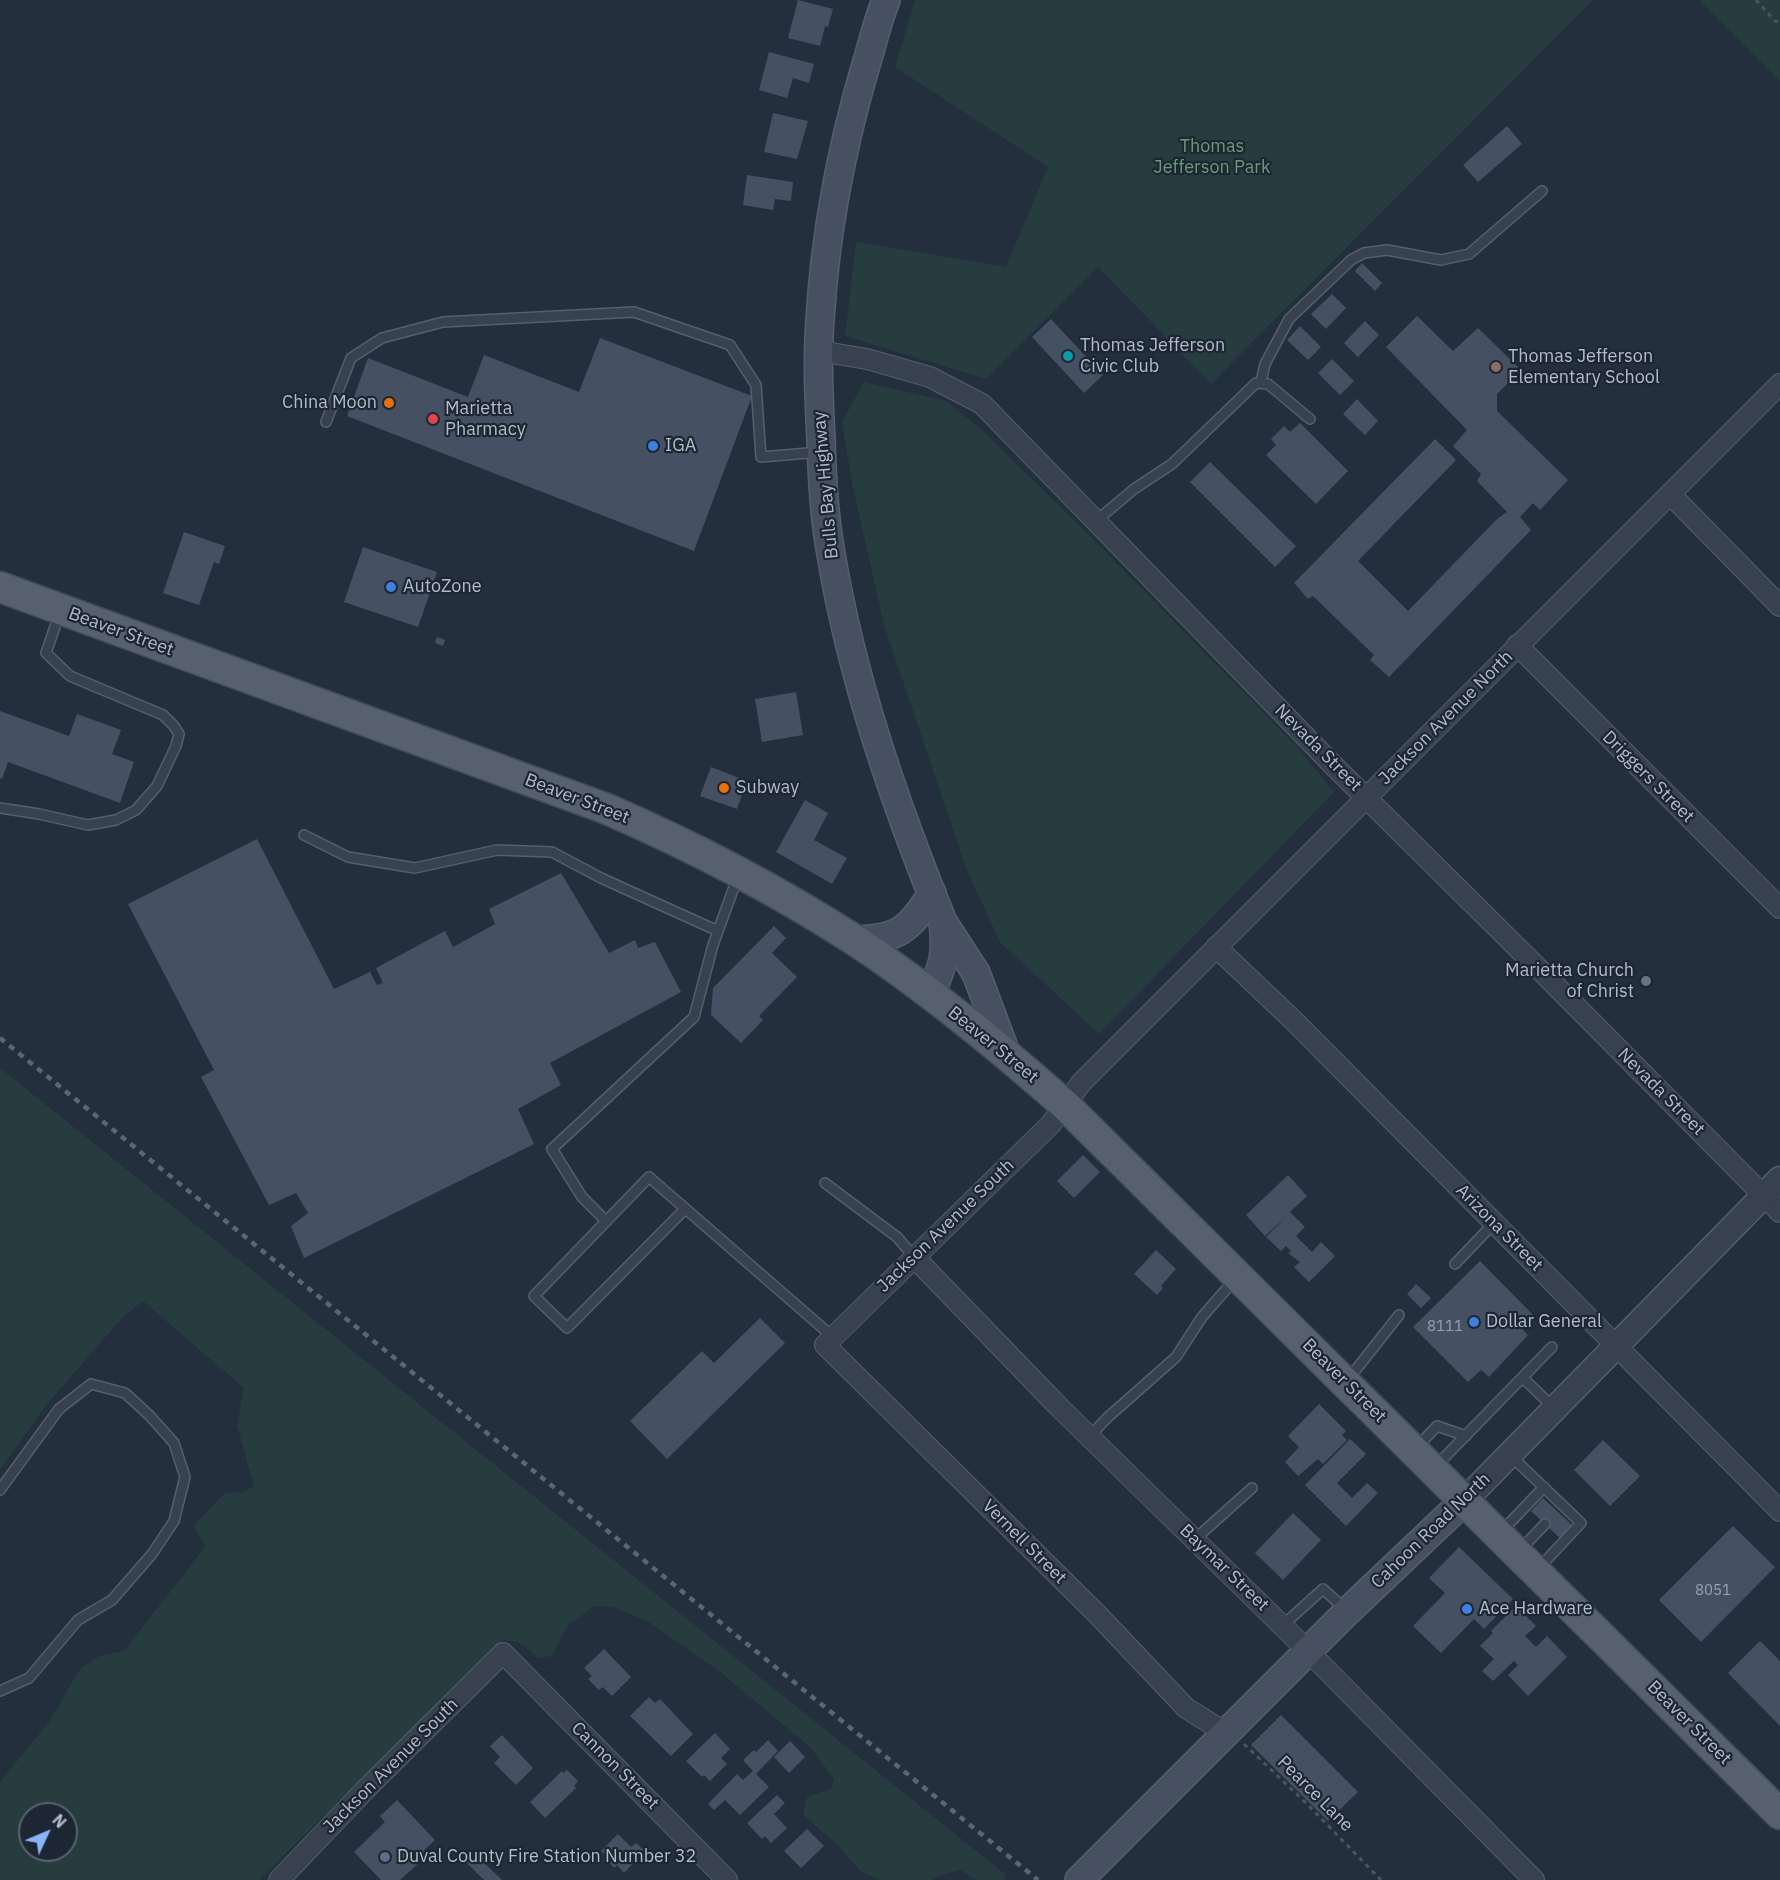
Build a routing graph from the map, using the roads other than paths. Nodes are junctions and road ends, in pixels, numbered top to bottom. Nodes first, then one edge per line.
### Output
1 (886, 0) edge
2 (1542, 191) dead end
3 (820, 346) junction
4 (1261, 382) junction
5 (1780, 384) edge
6 (1310, 419) dead end
7 (326, 422) dead end
8 (821, 452) junction
9 (1670, 494) junction
10 (1096, 521) junction
11 (0, 587) edge
12 (1780, 606) edge
13 (61, 610) junction
14 (1517, 645) junction
15 (1368, 798) junction
16 (0, 808) edge
17 (304, 835) dead end
18 (739, 872) junction
19 (932, 893) junction
20 (1780, 908) edge
21 (943, 922) junction
22 (718, 931) junction
23 (855, 940) junction
24 (1216, 947) junction
25 (931, 994) junction
26 (1006, 1053) junction
27 (1065, 1105) junction
28 (825, 1183) dead end
29 (1774, 1195) edge
30 (684, 1209) junction
31 (606, 1221) junction
32 (1494, 1223) junction
33 (914, 1257) junction
34 (1455, 1264) dead end
35 (1238, 1275) junction
36 (1399, 1315) dead end
37 (829, 1341) junction
38 (1615, 1345) junction
39 (1552, 1347) dead end
40 (1523, 1378) junction
41 (1346, 1383) junction
42 (1554, 1408) junction
43 (1089, 1436) junction
44 (1466, 1436) junction
45 (1509, 1454) junction
46 (1424, 1459) junction
47 (1544, 1487) junction
48 (1252, 1488) dead end
49 (0, 1490) edge
50 (1465, 1500) junction
51 (1780, 1511) edge
52 (1545, 1524) dead end
53 (1194, 1540) junction
54 (1518, 1553) junction
55 (1347, 1612) junction
56 (1282, 1626) junction
57 (1309, 1652) junction
58 (503, 1653) joint
59 (0, 1691) edge
60 (1226, 1733) junction
61 (1780, 1814) edge
62 (279, 1880) edge
63 (727, 1880) edge
64 (1079, 1880) edge
65 (1534, 1880) edge

1 - 3 main road, Bulls Bay Highway
2 - 4 lane
3 - 8 main road, Bulls Bay Highway
3 - 10 street, Nevada Street
4 - 6 lane
4 - 10 lane
5 - 9 street, Jackson Avenue North
7 - 8 lane
8 - 19 main road, Bulls Bay Highway
9 - 12 street
9 - 14 street, Jackson Avenue North
10 - 15 street, Nevada Street
11 - 13 main road, Beaver Street
13 - 16 lane
13 - 18 main road, Beaver Street
14 - 15 street, Jackson Avenue North
14 - 20 street, Driggers Street
15 - 24 street, Jackson Avenue North
15 - 29 street, Nevada Street
17 - 22 lane
18 - 22 lane
18 - 23 main road, Beaver Street
19 - 21 main road, Bulls Bay Highway
19 - 23 main road
21 - 25 main road, Bulls Bay Highway
21 - 26 main road
22 - 31 lane
23 - 25 main road, Beaver Street
24 - 27 street, Jackson Avenue North
24 - 32 street, Arizona Street
25 - 26 main road, Beaver Street
26 - 27 main road, Beaver Street
27 - 33 street, Jackson Avenue South
27 - 35 main road, Beaver Street
28 - 33 lane
29 - 38 street, Cahoon Road North
30 - 31 lane
30 - 31 lane
30 - 37 lane
32 - 34 lane
32 - 38 street, Arizona Street
33 - 37 street, Jackson Avenue South
33 - 43 street, Baymar Street
35 - 41 main road, Beaver Street
35 - 43 lane
36 - 41 lane
37 - 60 street, Vernell Street
38 - 42 street, Cahoon Road North
38 - 51 street, Arizona Street
39 - 40 lane
40 - 42 lane
40 - 44 lane
41 - 46 main road, Beaver Street
42 - 45 street, Cahoon Road North
43 - 53 street, Baymar Street
44 - 46 lane
44 - 46 lane
45 - 47 lane
45 - 50 street, Cahoon Road North
46 - 50 main road, Beaver Street
47 - 54 lane
47 - 54 lane
48 - 53 lane
49 - 59 lane
50 - 54 main road, Beaver Street
50 - 55 main road, Cahoon Road North
52 - 54 lane
53 - 56 street, Baymar Street
54 - 61 main road, Beaver Street
55 - 56 lane
55 - 57 main road, Cahoon Road North
56 - 57 street, Baymar Street
57 - 60 main road, Cahoon Road North
57 - 65 street, Baymar Street
58 - 62 street, Jackson Avenue South
58 - 63 street, Cannon Street
60 - 64 main road, Cahoon Road North

